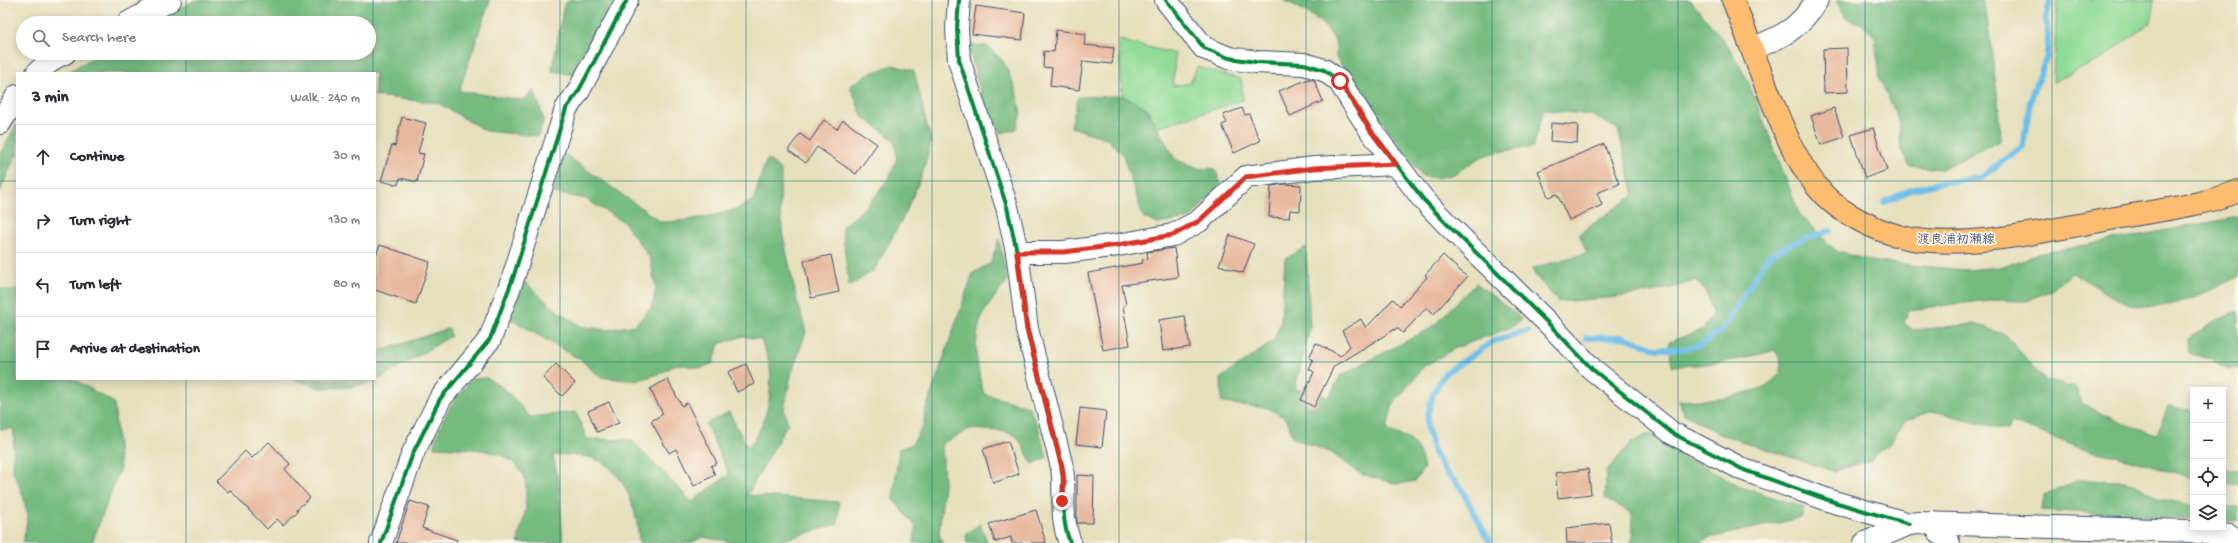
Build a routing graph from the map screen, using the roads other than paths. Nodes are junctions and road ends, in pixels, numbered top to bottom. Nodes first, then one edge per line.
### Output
1 (170, 0) edge
2 (627, 0) edge
3 (959, 0) edge
4 (1166, 0) edge
5 (1733, 0) edge
6 (1817, 0) edge
7 (141, 16) edge
8 (1752, 50) junction
9 (52, 60) edge
10 (38, 72) edge
11 (16, 98) edge
12 (0, 123) edge
13 (1396, 164) junction
14 (2238, 191) edge
15 (1017, 252) junction
16 (1932, 523) junction
17 (1909, 524) junction
18 (2238, 542) edge
19 (381, 543) edge
20 (1070, 543) edge
21 (1865, 543) edge
22 (1949, 543) edge

1 - 7 street
2 - 19 street
3 - 15 street
4 - 13 street
5 - 8 main road, 渡良浦初瀬線
6 - 8 street
8 - 14 main road, 渡良浦初瀬線
9 - 10 street
11 - 12 street
13 - 15 street
13 - 17 street
15 - 20 street
16 - 17 street
16 - 18 street
16 - 22 street
17 - 21 street

